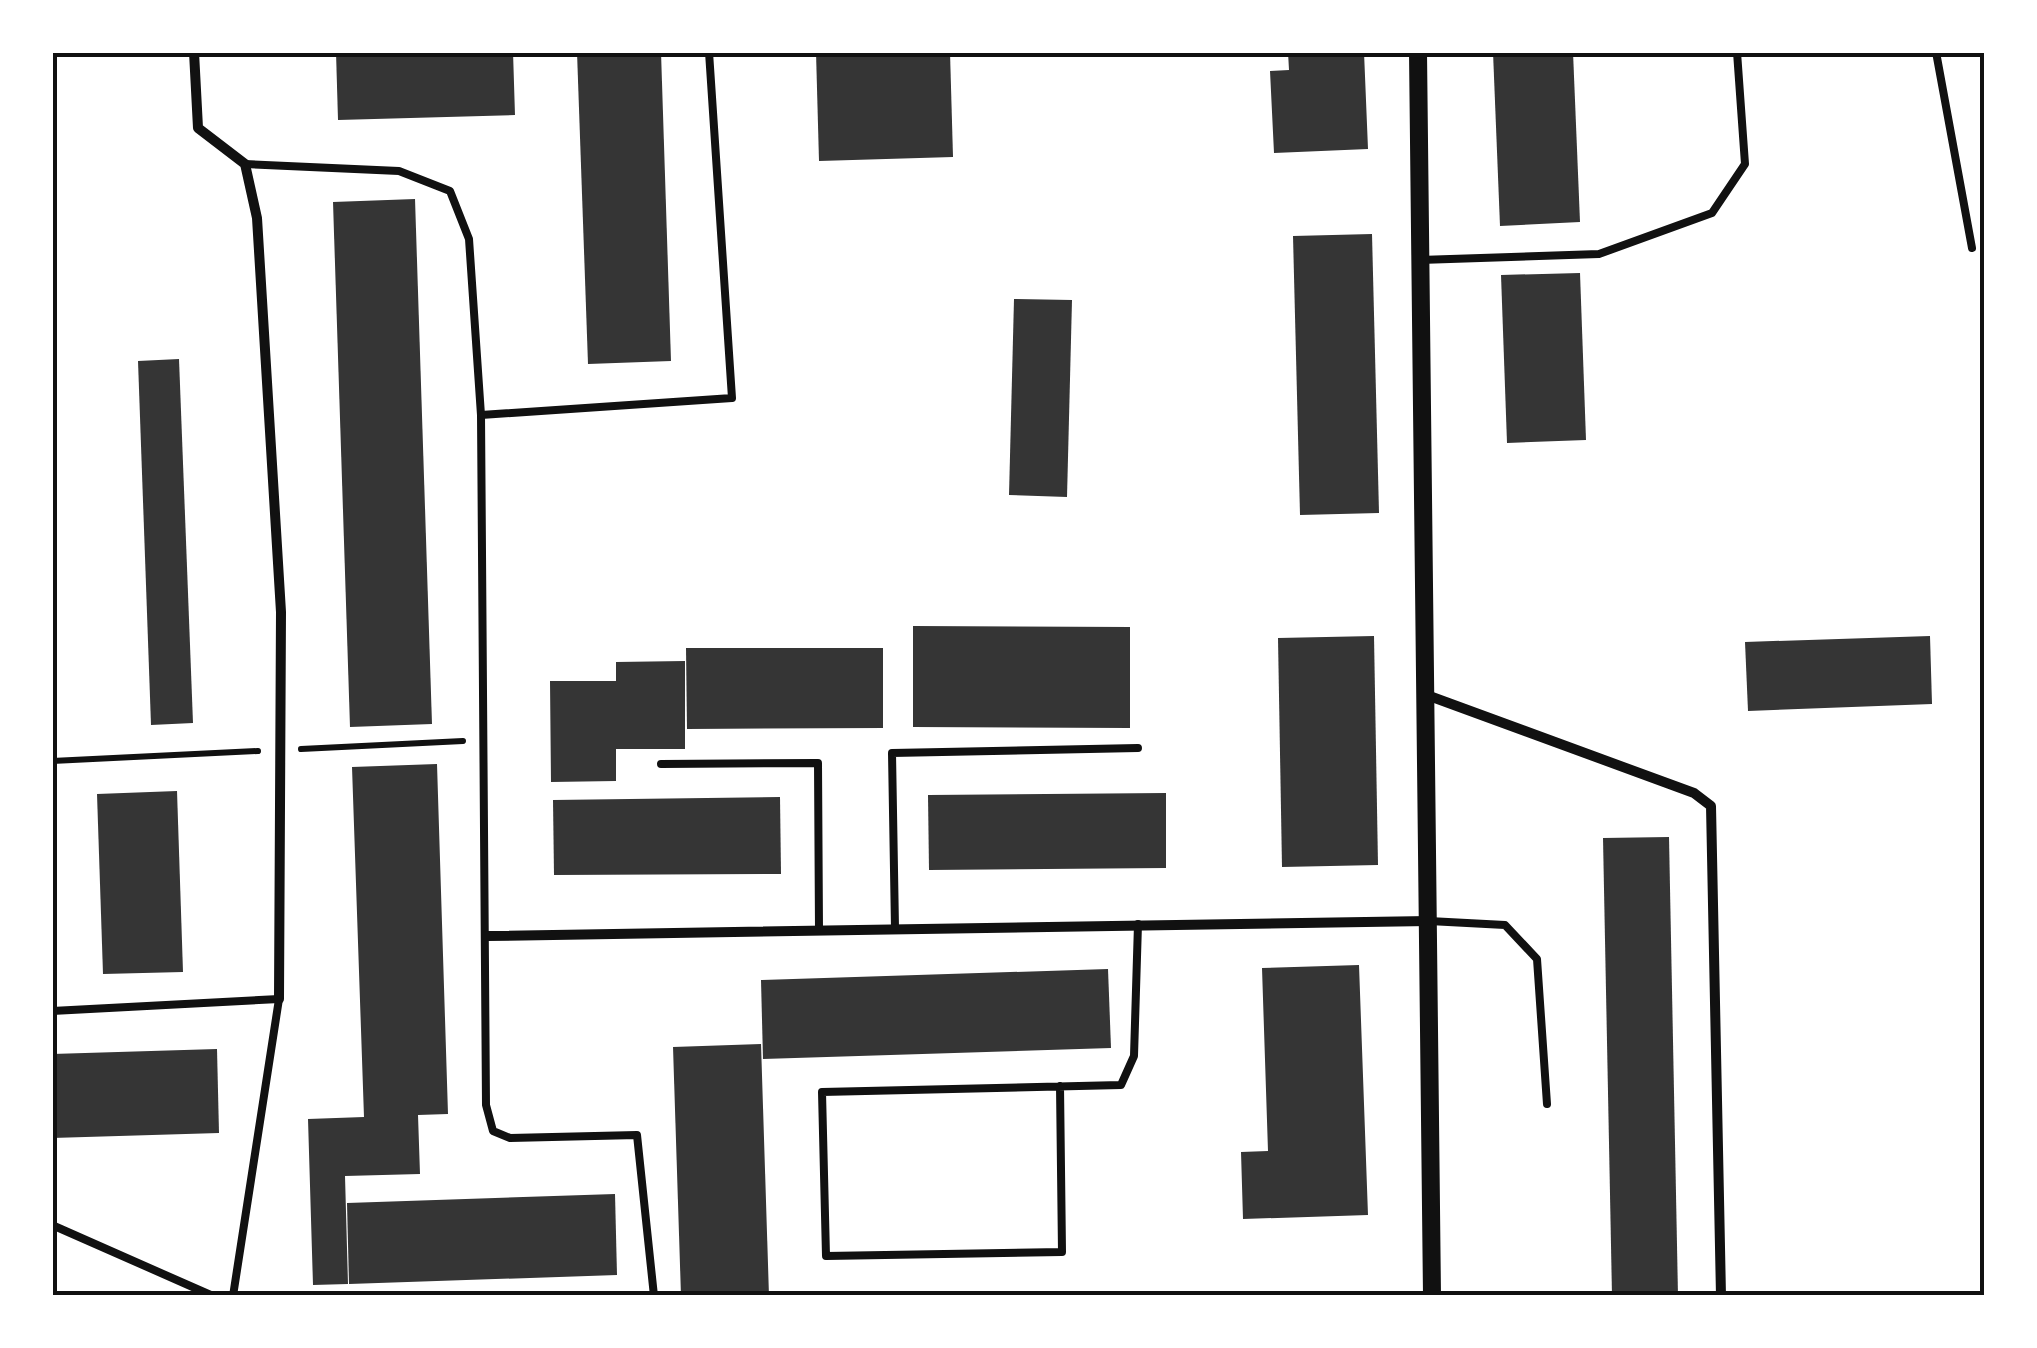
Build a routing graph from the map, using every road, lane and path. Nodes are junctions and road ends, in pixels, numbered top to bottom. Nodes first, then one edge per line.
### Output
1 (194, 52) edge
2 (709, 52) edge
3 (1418, 52) edge
4 (1737, 52) edge
5 (1936, 52) edge
6 (245, 164) junction
7 (1972, 248) dead end
8 (1420, 260) junction
9 (481, 415) junction
10 (1424, 694) junction
11 (1138, 748) dead end
12 (661, 764) dead end
13 (1429, 922) junction
14 (1138, 924) junction
15 (895, 928) junction
16 (819, 930) junction
17 (487, 936) junction
18 (279, 999) junction
19 (52, 1011) edge
20 (1060, 1086) junction
21 (1547, 1104) dead end
22 (52, 1225) edge
23 (213, 1296) edge
24 (233, 1296) edge
25 (654, 1296) edge
26 (1432, 1296) edge
27 (1721, 1296) edge

1 - 6 street
2 - 9 lane
3 - 8 street
4 - 8 lane
5 - 7 lane
6 - 9 lane
6 - 18 street
8 - 10 street
9 - 17 lane
10 - 13 street
10 - 27 street
11 - 15 lane
12 - 16 lane
13 - 14 street
13 - 21 lane
13 - 26 street
14 - 15 street
14 - 20 lane
15 - 16 street
16 - 17 street
17 - 25 lane
18 - 19 lane
18 - 24 lane
20 - 20 lane
22 - 23 lane

